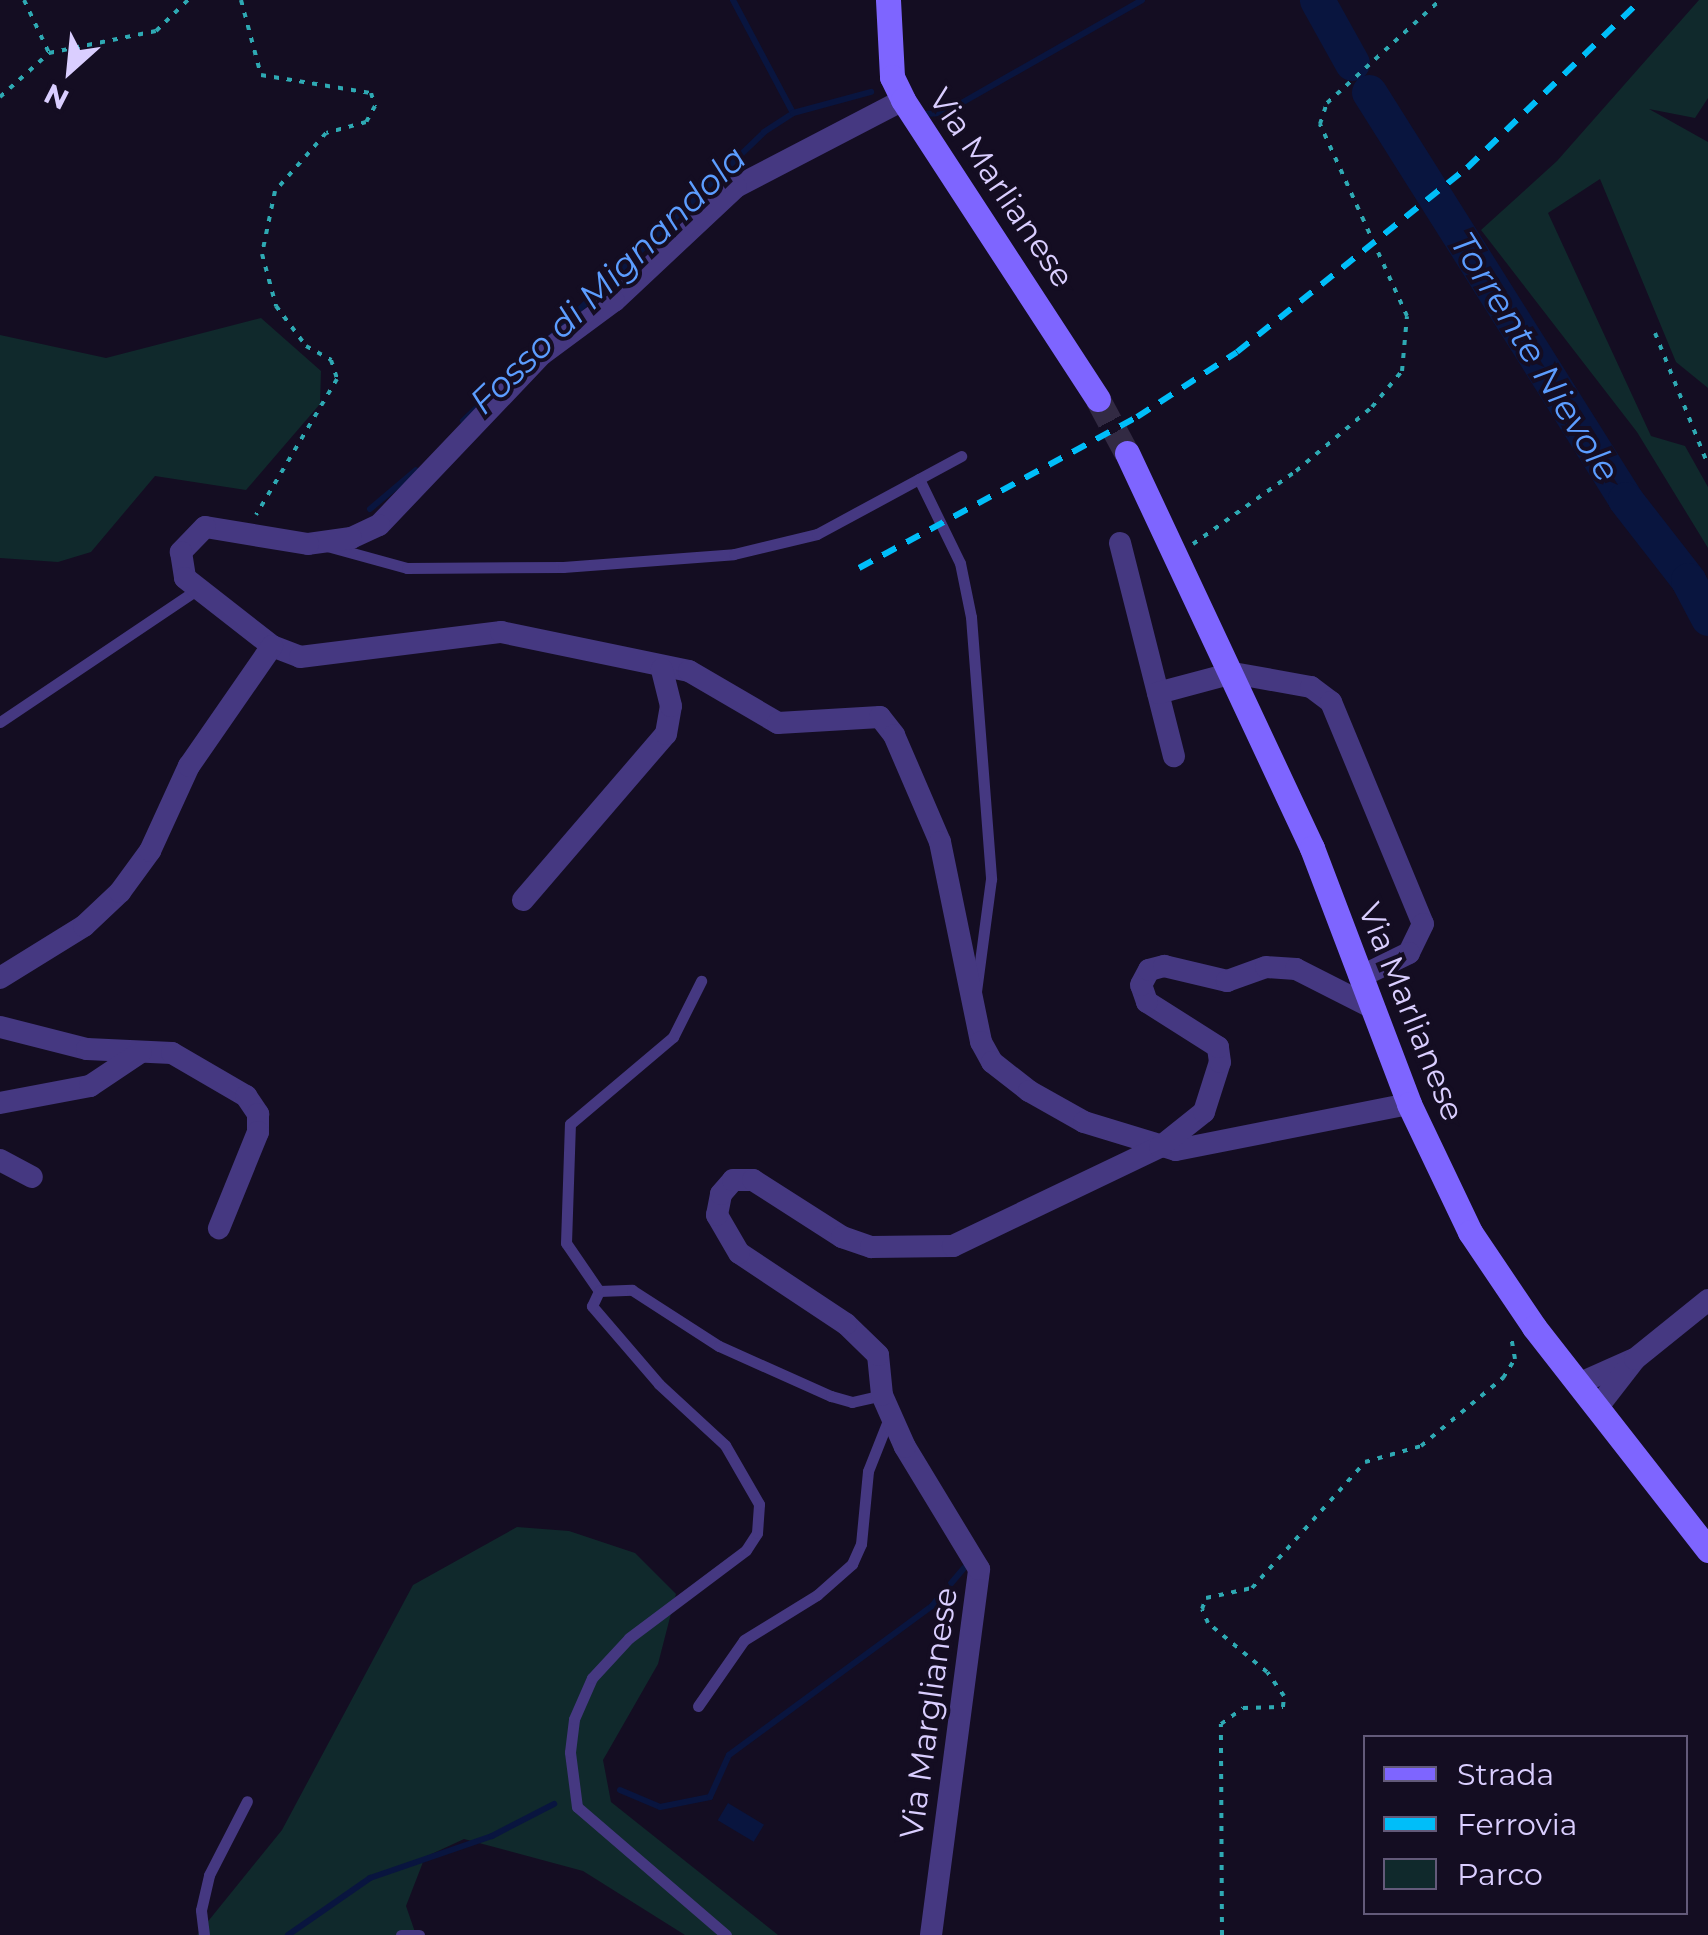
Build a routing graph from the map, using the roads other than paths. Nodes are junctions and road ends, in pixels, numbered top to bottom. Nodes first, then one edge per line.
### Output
1 (888, 0) edge
2 (903, 100) junction
3 (1098, 398) tunnel mouth
4 (1127, 453) tunnel mouth
5 (961, 456) dead end
6 (919, 479) junction
7 (320, 543) junction
8 (1120, 543) dead end
9 (195, 591) junction
10 (272, 646) junction
11 (662, 668) junction
12 (1233, 673) junction
13 (1158, 693) junction
14 (0, 722) edge
15 (1174, 756) dead end
16 (523, 900) dead end
17 (1360, 977) junction
18 (0, 978) edge
19 (701, 981) dead end
20 (972, 1006) junction
21 (1371, 1006) junction
22 (0, 1027) edge
23 (141, 1052) junction
24 (0, 1103) edge
25 (1409, 1104) junction
26 (1160, 1147) junction
27 (0, 1160) edge
28 (32, 1176) dead end
29 (220, 1228) dead end
30 (600, 1291) junction
31 (1708, 1300) edge
32 (1636, 1358) junction
33 (1578, 1384) junction
34 (886, 1405) junction
35 (1597, 1408) junction
36 (1708, 1550) edge
37 (698, 1706) dead end
38 (247, 1802) dead end
39 (204, 1935) edge
40 (401, 1935) edge
41 (419, 1935) edge
42 (726, 1935) edge
43 (930, 1935) edge

1 - 2 street, Via Marlianese
2 - 3 street, Via Marlianese
2 - 7 street
4 - 12 street, Via Marlianese
5 - 6 lane
6 - 7 lane
6 - 20 lane
7 - 9 street
8 - 13 street
9 - 10 street
9 - 14 lane
10 - 11 street
10 - 18 street
11 - 16 street
11 - 20 street
12 - 13 street
12 - 17 street, Via Marlianese
12 - 17 street
13 - 15 street
17 - 21 street, Via Marlianese
19 - 30 lane
20 - 26 street
21 - 25 street, Via Marlianese
21 - 26 street, Via Marglianese
22 - 23 street
23 - 24 street
23 - 29 street
25 - 26 street
25 - 33 street, Via Marlianese
26 - 34 street, Via Marglianese
27 - 28 street
30 - 34 lane
30 - 42 lane
31 - 32 street
32 - 33 street
32 - 35 street
33 - 35 street, Via Marlianese
34 - 37 lane
34 - 43 street, Via Marglianese
35 - 36 street, Via Marlianese
38 - 39 lane
40 - 41 lane

